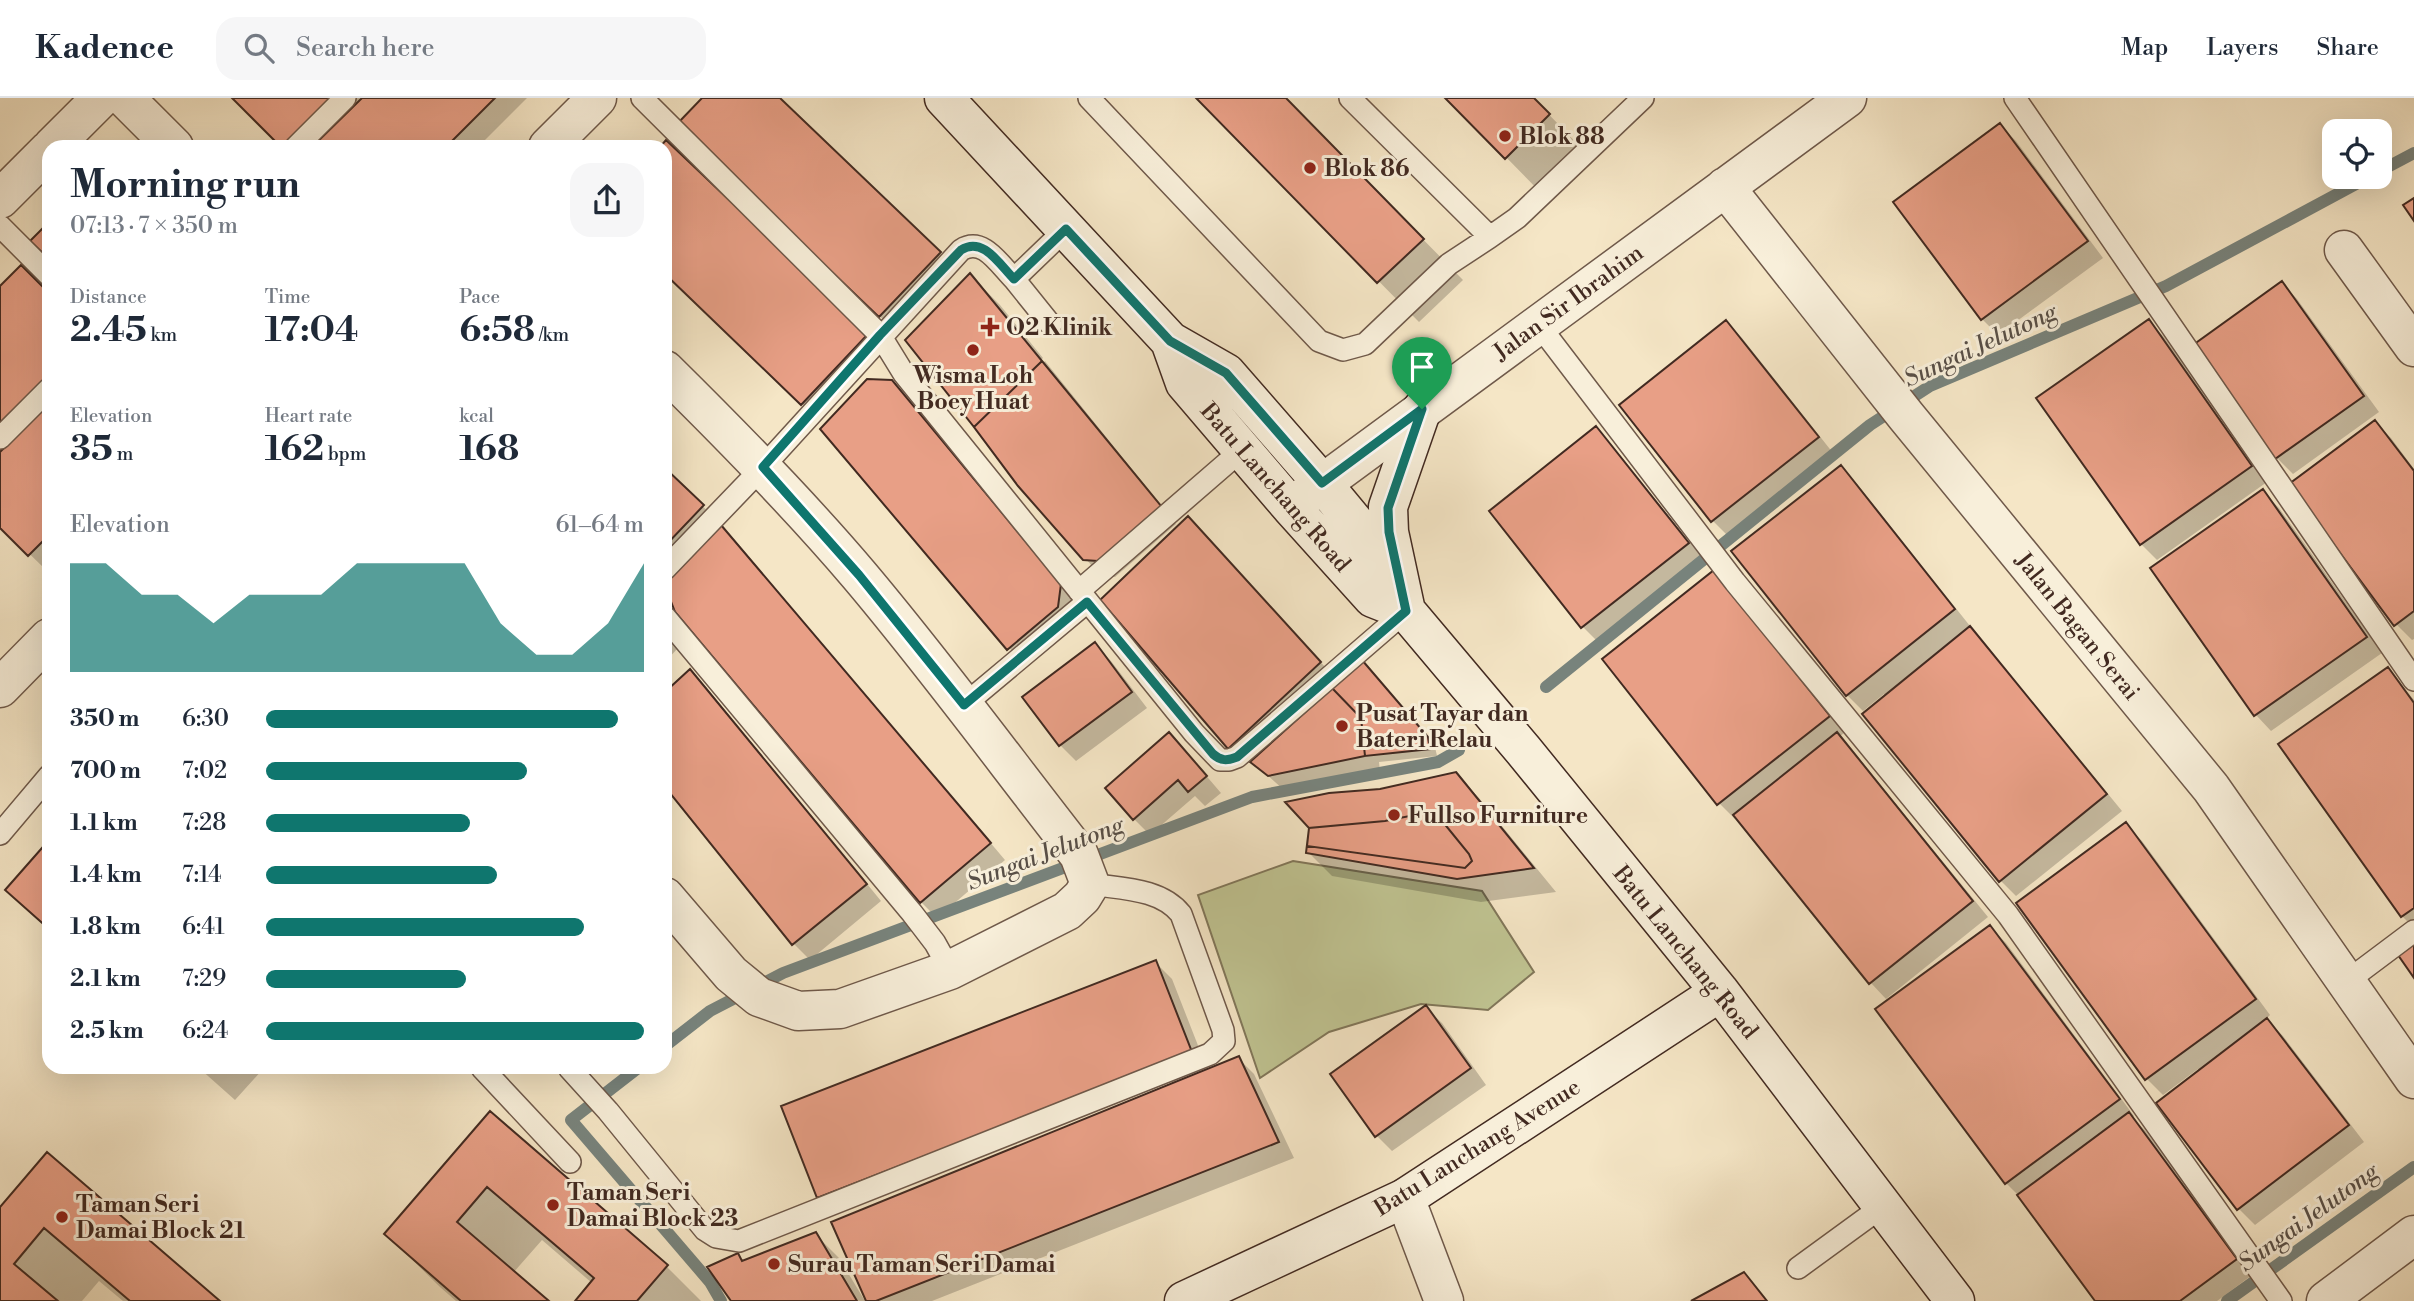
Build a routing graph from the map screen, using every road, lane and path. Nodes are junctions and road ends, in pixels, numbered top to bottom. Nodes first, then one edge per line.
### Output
1 (101, 98) edge
2 (125, 98) edge
3 (345, 98) edge
4 (597, 98) edge
5 (642, 98) edge
6 (944, 98) edge
7 (1089, 98) edge
8 (1350, 98) edge
9 (1643, 98) edge
10 (1847, 98) edge
11 (2015, 98) edge
12 (59, 140) edge
13 (167, 140) edge
14 (303, 140) edge
15 (555, 140) edge
16 (42, 157) edge
17 (1725, 187) junction
18 (0, 200) edge
19 (0, 226) edge
20 (1066, 229) junction
21 (1490, 237) junction
22 (2344, 250) dead end
23 (42, 268) edge
24 (1014, 279) junction
25 (1538, 324) junction
26 (1051, 325) dead end
27 (880, 335) junction
28 (1170, 341) junction
29 (2414, 347) edge
30 (672, 377) edge
31 (42, 396) edge
32 (1422, 409) junction
33 (0, 438) edge
34 (1243, 449) junction
35 (763, 467) junction
36 (1322, 483) junction
37 (1291, 507) junction
38 (672, 562) edge
39 (1398, 575) junction
40 (1083, 597) junction
41 (1406, 611) junction
42 (672, 625) edge
43 (42, 651) edge
44 (2414, 680) edge
45 (0, 688) edge
46 (964, 705) junction
47 (42, 784) edge
48 (0, 834) edge
49 (1090, 884) junction
50 (672, 905) edge
51 (2414, 931) edge
52 (942, 957) junction
53 (2346, 982) junction
54 (1720, 992) junction
55 (488, 1074) edge
56 (574, 1074) edge
57 (2414, 1079) edge
58 (570, 1162) dead end
59 (1405, 1198) junction
60 (1883, 1206) junction
61 (2414, 1235) edge
62 (1798, 1268) dead end
63 (1184, 1301) edge
64 (1444, 1301) edge
65 (1955, 1301) edge
66 (2281, 1301) edge
67 (2326, 1301) edge

1 - 12 street
2 - 13 street
3 - 14 lane
4 - 15 street
5 - 27 lane
6 - 20 street, Batu Lanchang Road
7 - 21 lane
8 - 21 lane
9 - 21 lane
10 - 17 street, Jalan Sir Ibrahim
11 - 44 lane
16 - 18 street
17 - 25 street, Jalan Sir Ibrahim
17 - 53 street, Jalan Bagan Serai
19 - 23 lane
20 - 24 lane
20 - 28 street, Batu Lanchang Road
22 - 29 street
24 - 26 lane
24 - 27 lane
25 - 32 street, Jalan Sir Ibrahim
25 - 66 lane
27 - 35 lane
27 - 40 lane
28 - 34 street, Batu Lanchang Road
28 - 36 street, Batu Lanchang Road
30 - 35 street
31 - 33 lane
32 - 36 street, Jalan Sir Ibrahim
32 - 39 street
34 - 37 street, Batu Lanchang Road
34 - 40 lane
35 - 38 lane
35 - 46 street
36 - 37 street, Jalan Sir Ibrahim
36 - 39 street, Batu Lanchang Road
37 - 41 street, Batu Lanchang Road
39 - 41 street, Batu Lanchang Road
40 - 41 lane
40 - 46 lane
41 - 54 street, Batu Lanchang Road
42 - 52 lane
43 - 45 street
46 - 49 street
47 - 48 lane
49 - 52 street
49 - 56 lane
50 - 52 street
51 - 53 lane
53 - 57 street, Jalan Bagan Serai
54 - 59 street, Batu Lanchang Avenue
54 - 60 street, Batu Lanchang Road
55 - 58 lane
59 - 63 street, Batu Lanchang Avenue
59 - 64 street
60 - 62 lane
60 - 65 street, Batu Lanchang Road
61 - 67 street

